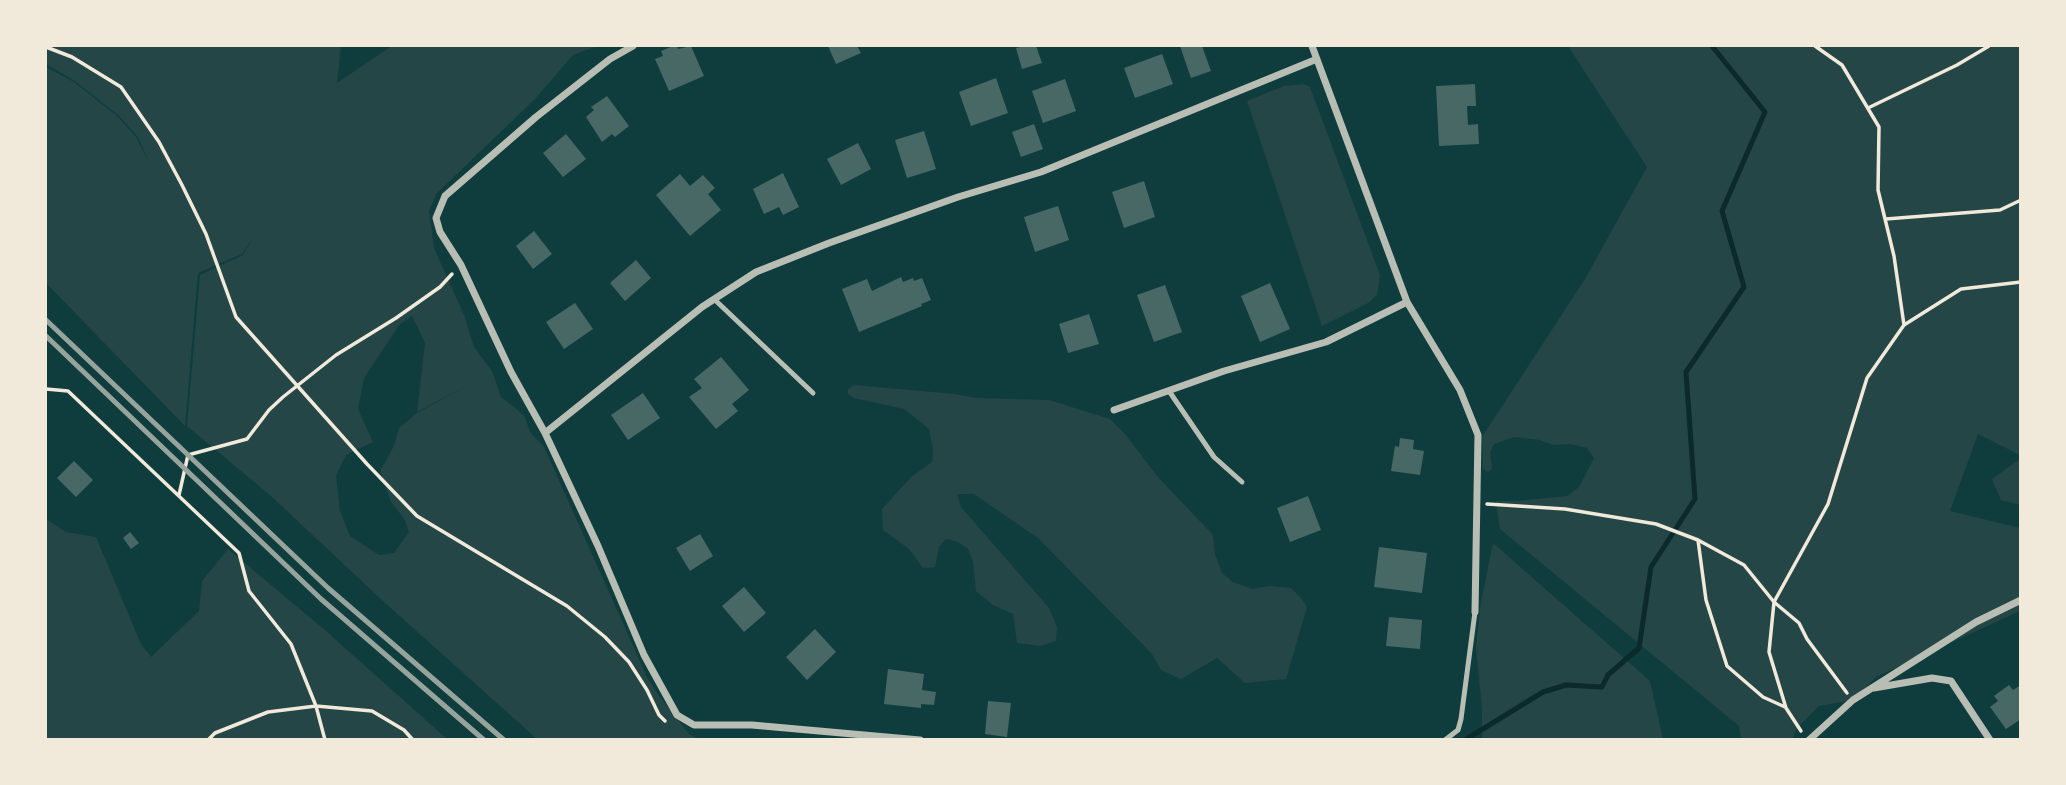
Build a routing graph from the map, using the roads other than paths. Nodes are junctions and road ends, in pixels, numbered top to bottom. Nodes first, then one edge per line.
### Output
1 (633, 46) edge
2 (1312, 46) edge
3 (1317, 59) junction
4 (714, 299) junction
5 (1407, 302) junction
6 (1169, 391) junction
7 (813, 393) dead end
8 (1114, 411) dead end
9 (545, 433) junction
10 (1242, 482) dead end
11 (2021, 600) edge
12 (1475, 612) joint
13 (1870, 689) junction
14 (920, 740) edge
15 (1445, 740) edge
16 (1807, 740) edge
17 (1990, 740) edge

1 - 9 street
2 - 3 street
3 - 4 street
3 - 5 street
4 - 7 lane
4 - 9 street
5 - 6 street
5 - 12 street
6 - 8 street
6 - 10 lane
9 - 14 street
11 - 13 street
12 - 15 lane
13 - 16 street
13 - 17 street

